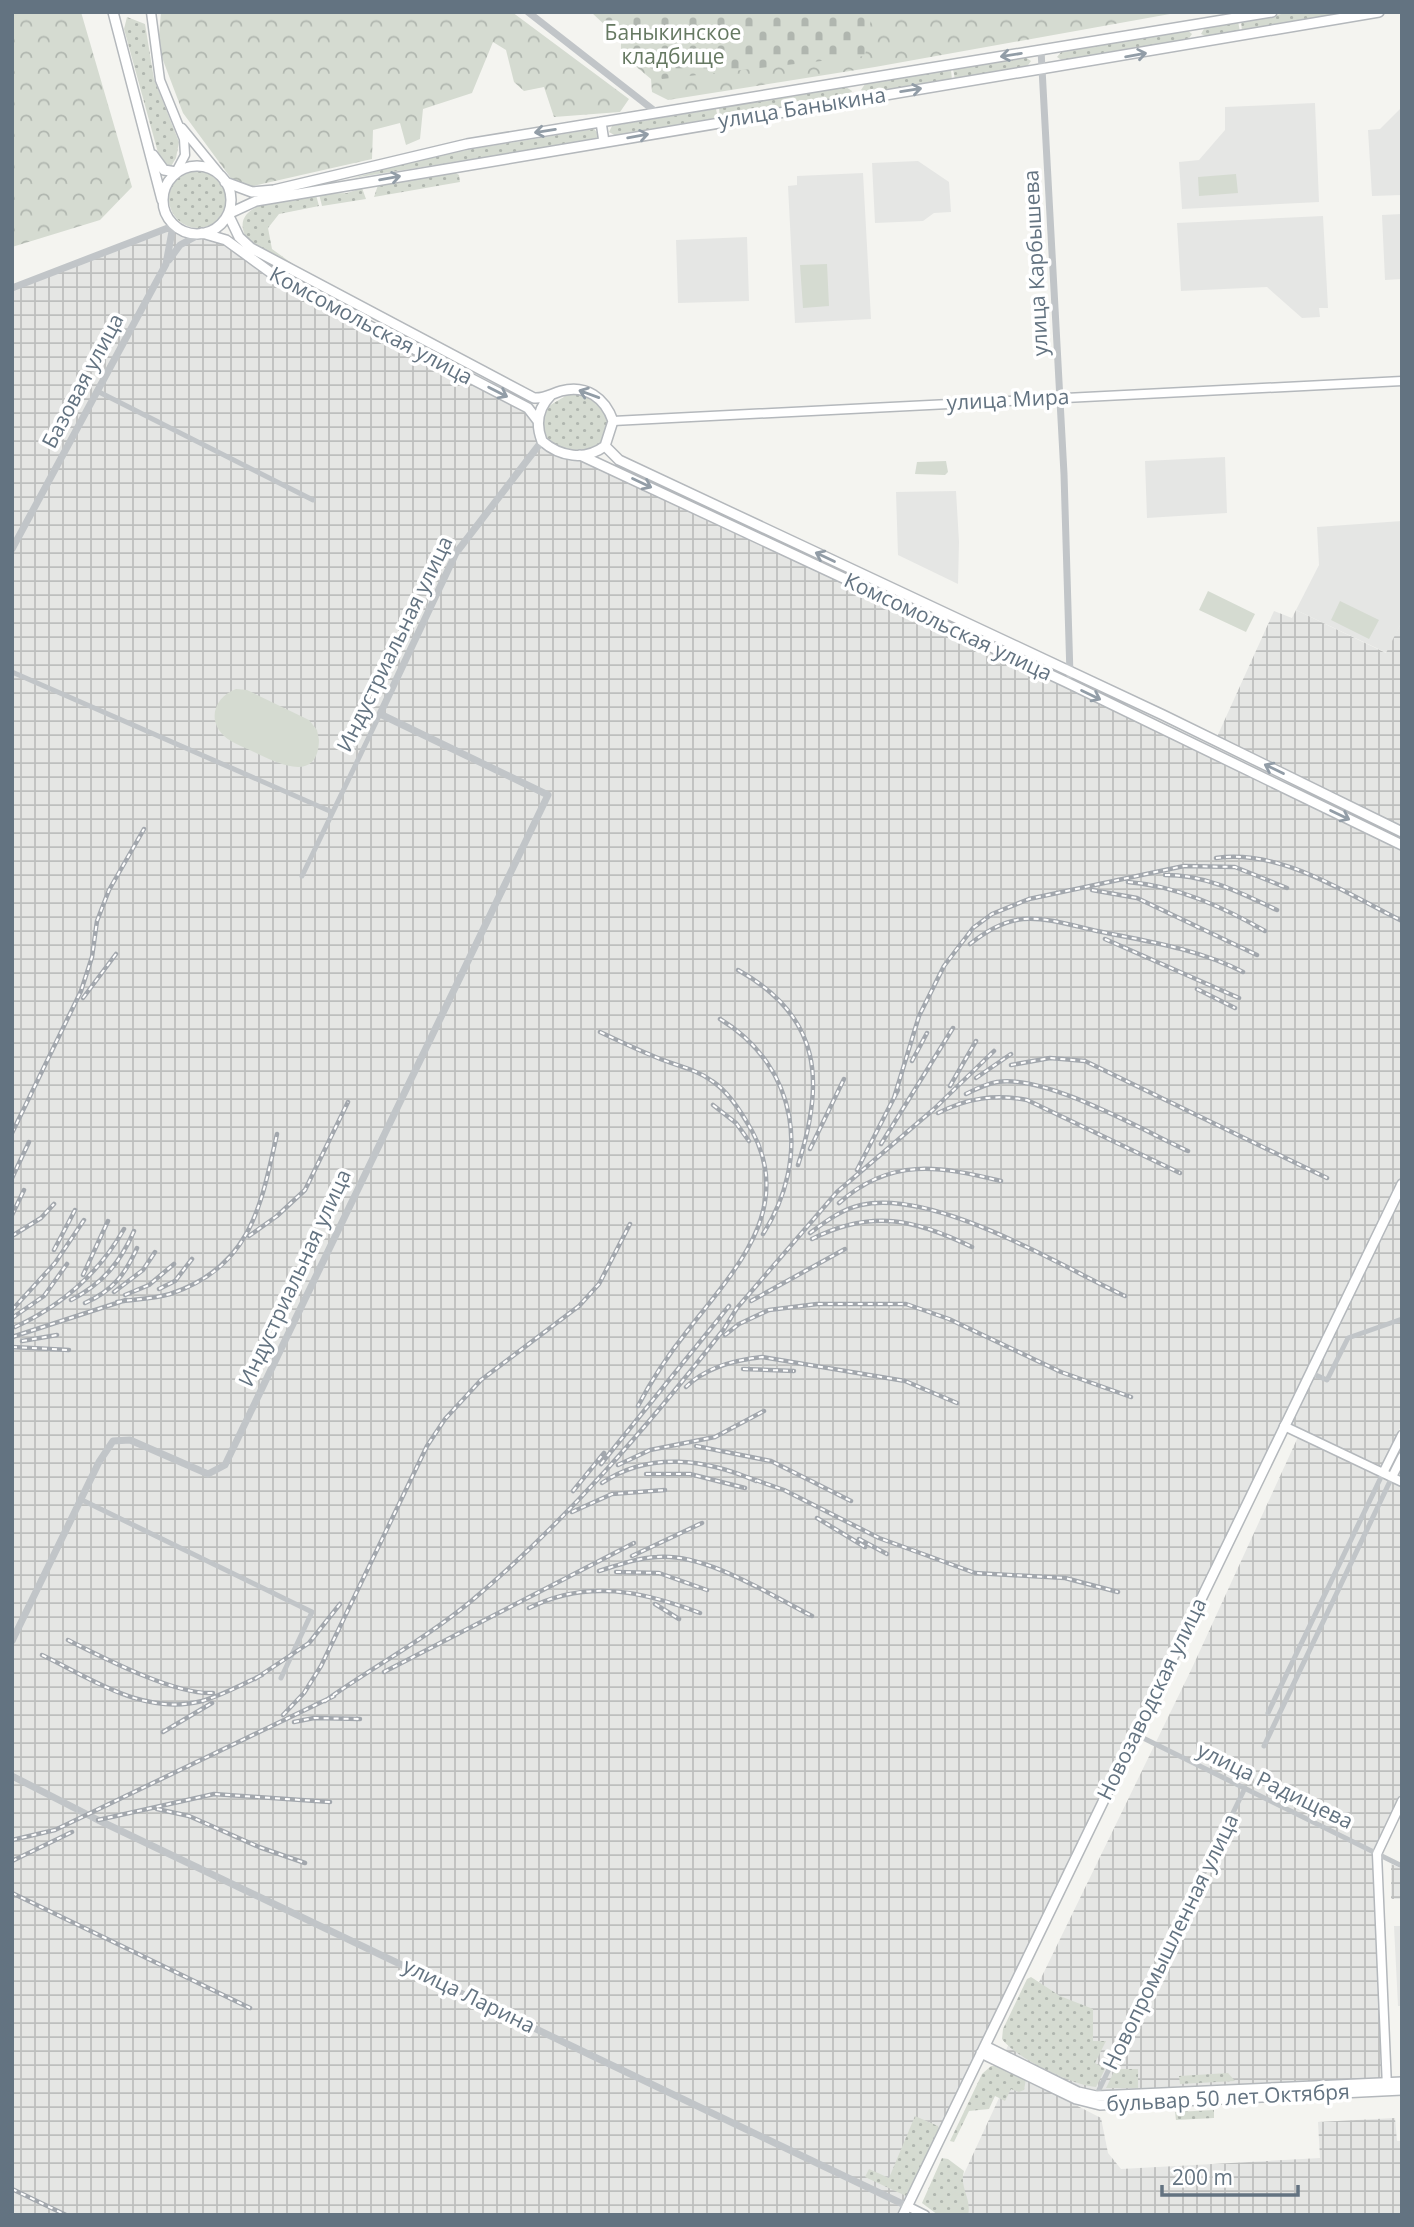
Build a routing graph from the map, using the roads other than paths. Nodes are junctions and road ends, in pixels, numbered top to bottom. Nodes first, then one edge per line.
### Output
1 (113, 12) edge
2 (150, 12) edge
3 (528, 12) edge
4 (1272, 12) edge
5 (1378, 12) edge
6 (1196, 25) junction
7 (1199, 44) junction
8 (1041, 50) junction
9 (1044, 69) junction
10 (855, 80) junction
11 (858, 99) junction
12 (656, 112) junction
13 (601, 122) junction
14 (179, 125) junction
15 (604, 142) junction
16 (149, 148) junction
17 (176, 172) junction
18 (218, 172) junction
19 (355, 173) junction
20 (225, 182) junction
21 (357, 184) junction
22 (163, 206) junction
23 (228, 214) junction
24 (173, 226) junction
25 (202, 233) junction
26 (264, 256) junction
27 (166, 264) junction
28 (258, 266) junction
29 (12, 288) edge
30 (1402, 381) edge
31 (97, 391) junction
32 (551, 395) junction
33 (1059, 398) junction
34 (538, 421) junction
35 (613, 421) junction
36 (542, 441) junction
37 (605, 446) junction
38 (580, 455) junction
39 (313, 500) dead end
40 (776, 534) junction
41 (771, 544) junction
42 (12, 549) edge
43 (957, 620) junction
44 (952, 629) junction
45 (12, 672) edge
46 (1069, 678) junction
47 (380, 713) junction
48 (1319, 791) junction
49 (1314, 802) junction
50 (332, 811) junction
51 (1401, 839) edge
52 (302, 876) dead end
53 (1402, 1184) edge
54 (1402, 1319) edge
55 (1311, 1373) junction
56 (1284, 1426) junction
57 (1402, 1434) edge
58 (1402, 1457) edge
59 (1388, 1475) junction
60 (1402, 1482) edge
61 (82, 1500) junction
62 (12, 1641) edge
63 (281, 1678) dead end
64 (1268, 1713) dead end
65 (1135, 1734) junction
66 (1264, 1746) dead end
67 (12, 1776) edge
68 (1245, 1788) junction
69 (1402, 1801) edge
70 (1377, 1854) junction
71 (1402, 1866) edge
72 (983, 2049) junction
73 (1005, 2060) junction
74 (1402, 2082) edge
75 (1387, 2087) junction
76 (1402, 2090) edge
77 (1216, 2095) junction
78 (1096, 2096) junction
79 (905, 2211) edge
80 (925, 2215) edge

1 - 16 main road
2 - 14 main road
3 - 12 street
4 - 6 main road, улица Баныкина
5 - 7 main road, улица Баныкина
6 - 7 main road
6 - 8 main road, улица Баныкина
9 -> 7 main road, улица Баныкина
8 - 9 street, улица Карбышева
8 -> 10 main road, улица Баныкина
11 -> 9 main road, улица Баныкина
9 - 33 street, улица Карбышева
10 - 11 main road
10 - 12 main road, улица Баныкина
15 -> 11 main road, улица Баныкина
12 - 13 main road, улица Баныкина
13 - 15 main road
13 -> 19 main road, улица Баныкина
14 - 17 main road
14 - 18 main road
21 -> 15 main road, улица Баныкина
16 - 17 main road
16 - 22 main road
17 - 18 main road
17 - 22 main road
18 - 20 main road
19 - 20 main road, улица Баныкина
19 - 21 main road
20 - 23 main road
21 - 23 main road, улица Баныкина
22 - 24 main road
23 - 25 main road
23 - 26 main road, Комсомольская улица
24 - 25 main road
24 - 27 street, Базовая улица
24 - 29 street
25 - 27 street
25 - 28 main road, Комсомольская улица
26 - 28 main road
26 - 32 main road, Комсомольская улица
27 - 31 street, Базовая улица
28 -> 34 main road, Комсомольская улица
30 - 33 main road, улица Мира
31 - 39 street
31 - 42 street, Базовая улица
32 - 34 main road
35 -> 32 main road
33 - 35 main road, улица Мира
33 - 46 street, улица Карбышева
34 - 36 main road
35 - 37 main road
36 - 38 main road
36 - 47 street, Индустриальная улица
37 - 38 main road
37 - 40 main road, Комсомольская улица
38 -> 41 main road, Комсомольская улица
40 - 41 main road
43 -> 40 main road, Комсомольская улица
41 - 44 main road, Комсомольская улица
43 - 44 main road
43 - 46 main road, Комсомольская улица
44 - 46 main road, Комсомольская улица
45 - 50 street
48 -> 46 main road, Комсомольская улица
46 -> 49 main road, Комсомольская улица
47 - 50 street, Индустриальная улица
47 - 61 street, Индустриальная улица
48 - 49 main road
48 - 51 main road, Комсомольская улица
49 -> 51 main road, Комсомольская улица
50 - 52 street, Индустриальная улица
53 - 55 main road, Новозаводская улица
54 - 55 street
55 - 56 main road, Новозаводская улица
56 - 59 main road
56 - 65 main road, Новозаводская улица
57 - 59 main road
58 - 59 main road
59 - 60 main road
59 - 64 street
59 - 66 street
61 - 62 street, Индустриальная улица
61 - 63 street
65 - 68 street, улица Радищева
65 - 72 main road, Новозаводская улица
67 - 79 street, улица Ларина
68 - 70 street, улица Радищева
68 - 78 street, Новопромышленная улица
69 - 70 main road
70 - 71 street, улица Радищева
70 - 75 main road
72 - 73 main road, бульвар 50 лет Октября
72 - 79 main road, Новозаводская улица
73 - 77 main road, бульвар 50 лет Октября
73 - 78 main road, бульвар 50 лет Октября
74 - 75 main road, бульвар 50 лет Октября
75 - 76 main road, бульвар 50 лет Октября
75 - 77 main road, бульвар 50 лет Октября
77 - 78 main road, бульвар 50 лет Октября
79 - 80 main road, улица Ларина

